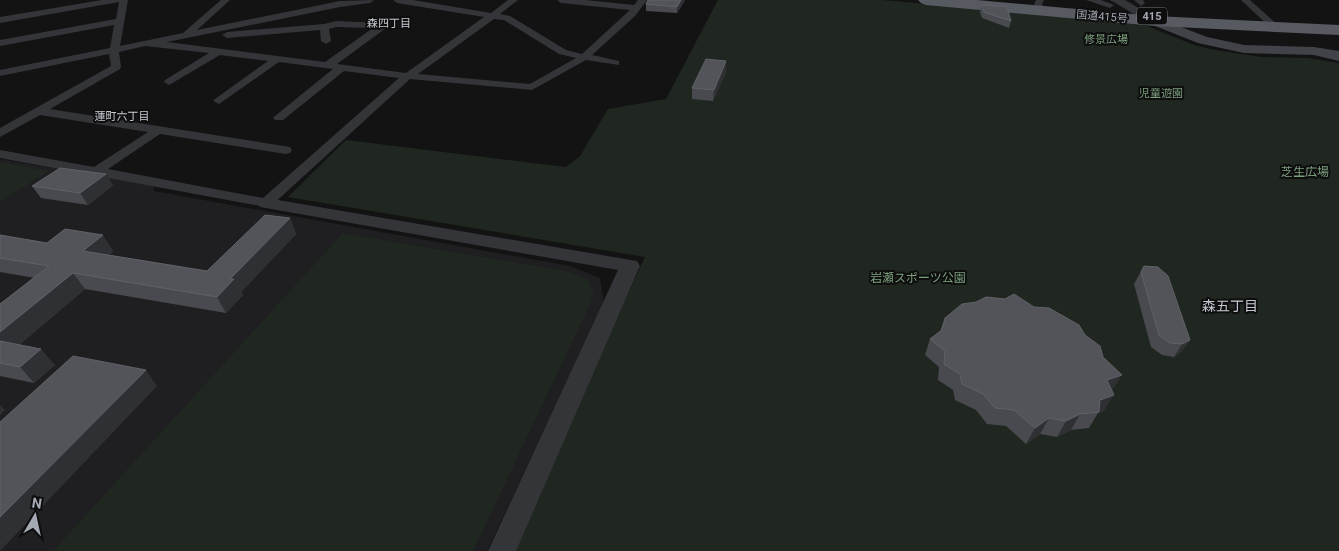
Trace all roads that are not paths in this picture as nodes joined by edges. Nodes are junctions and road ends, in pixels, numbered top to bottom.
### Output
1 (116, 0) edge
2 (124, 0) edge
3 (226, 0) edge
4 (370, 0) edge
5 (397, 0) edge
6 (514, 0) edge
7 (560, 0) edge
8 (926, 0) edge
9 (966, 0) edge
10 (1090, 0) edge
11 (1245, 0) edge
12 (551, 1) edge
13 (1113, 2) edge
14 (640, 4) edge
15 (1040, 6) edge
16 (1145, 10) edge
17 (492, 15) junction
18 (0, 20) edge
19 (120, 22) junction
20 (1339, 24) edge
21 (1273, 25) junction
22 (1245, 26) junction
23 (324, 27) junction
24 (1339, 30) edge
25 (206, 31) junction
26 (186, 35) junction
27 (326, 41) dead end
28 (0, 43) edge
29 (147, 44) junction
30 (114, 50) junction
31 (1285, 50) junction
32 (219, 51) junction
33 (1339, 56) edge
34 (584, 57) junction
35 (277, 59) junction
36 (615, 63) dead end
37 (328, 65) junction
38 (342, 67) junction
39 (0, 73) edge
40 (408, 76) junction
41 (169, 82) dead end
42 (219, 101) dead end
43 (38, 111) junction
44 (279, 118) dead end
45 (158, 130) junction
46 (0, 133) edge
47 (286, 150) dead end
48 (0, 154) edge
49 (98, 170) junction
50 (266, 204) junction
51 (502, 551) edge

1 - 18 street
2 - 19 street
3 - 26 street
4 - 25 street
5 - 17 street
6 - 17 street
7 - 12 street
7 - 14 street
8 - 15 highway, 国道415号 / 415
9 - 15 highway, 国道415号 / 415
10 - 13 street
11 - 21 street
13 - 16 street
14 - 34 street
15 - 16 highway, 国道415号 / 415
16 - 21 highway, 国道415号 / 415
16 - 22 highway, 国道415号 / 415
16 - 31 main road
17 - 34 street
17 - 40 street
19 - 28 street
19 - 30 street
20 - 21 highway, 国道415号 / 415
21 - 22 highway, 国道415号 / 415
21 - 24 highway, 国道415号 / 415
22 - 31 main road
23 - 25 street
23 - 27 street
23 - 37 street
25 - 26 street
26 - 29 street
29 - 30 street
29 - 32 street
30 - 39 street
30 - 43 street
31 - 33 main road
32 - 35 street
32 - 41 street
34 - 36 street
34 - 40 street
35 - 37 street
35 - 42 street
37 - 38 street
38 - 40 street
38 - 44 street
40 - 50 street
43 - 45 street
43 - 46 street
45 - 47 street
45 - 49 street
48 - 49 street
49 - 50 street
50 - 51 street

